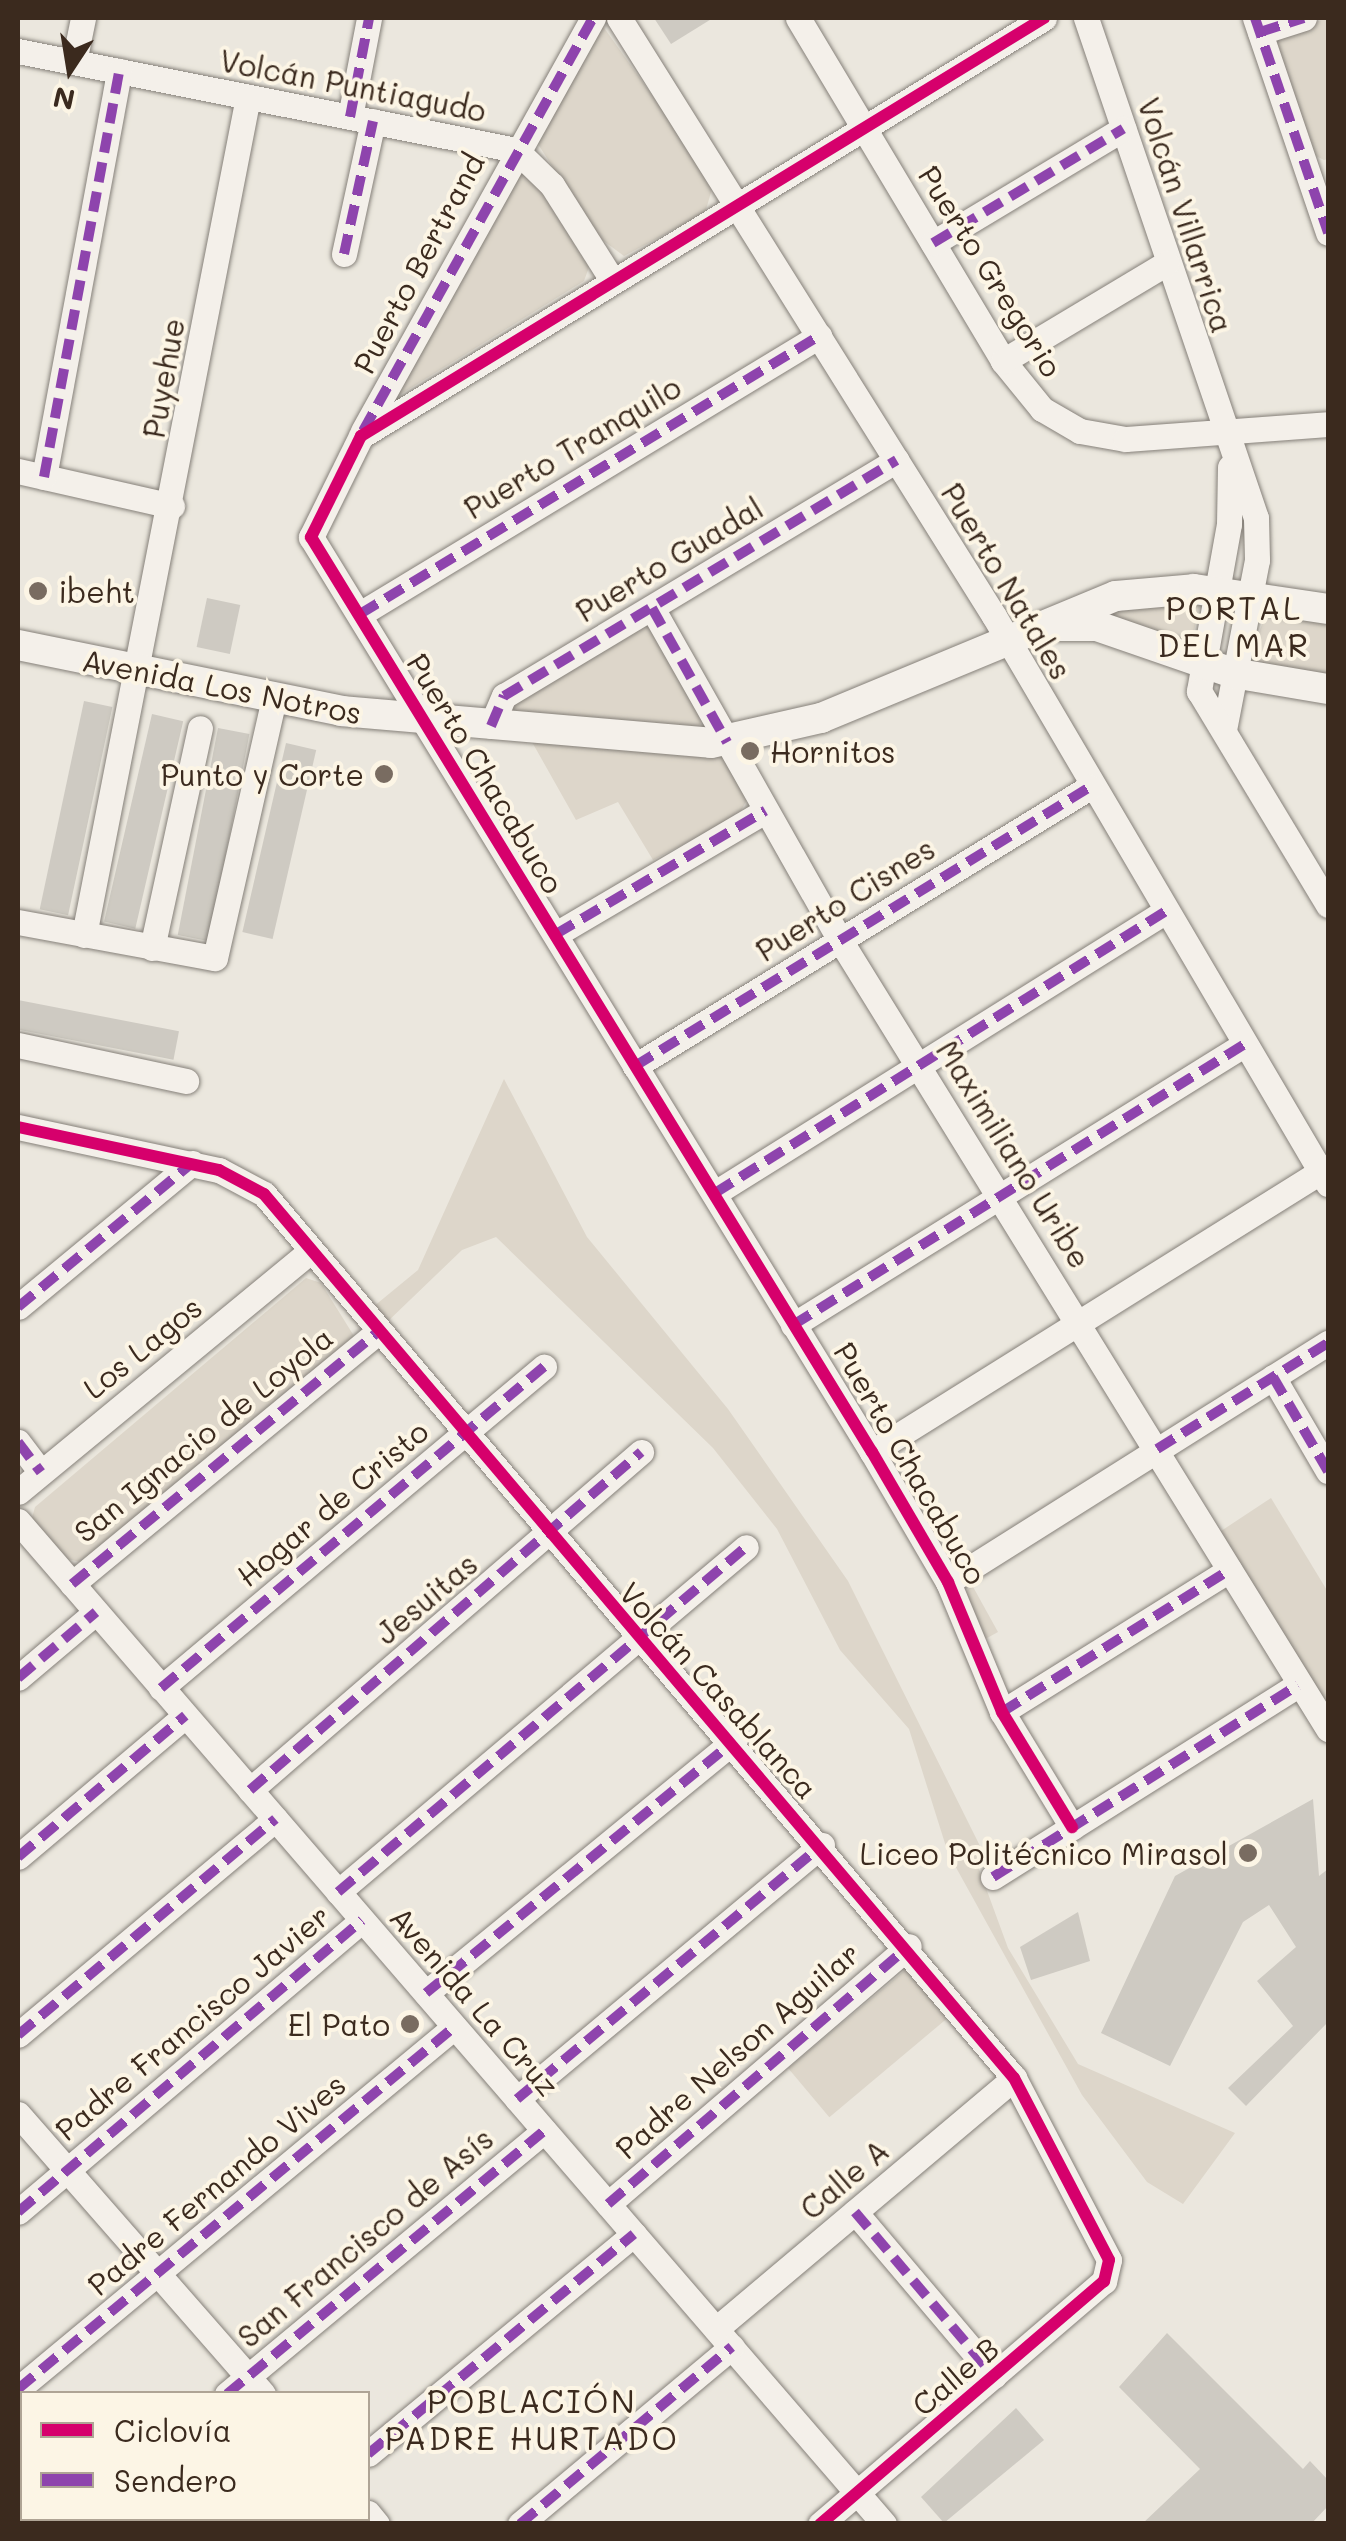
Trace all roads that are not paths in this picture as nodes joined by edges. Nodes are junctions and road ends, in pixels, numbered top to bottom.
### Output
1 (82, 18) edge
2 (369, 18) edge
3 (593, 18) edge
4 (619, 18) edge
5 (798, 18) edge
6 (1044, 18) edge
7 (1086, 18) edge
8 (1304, 18) edge
9 (1258, 25) edge
10 (18, 51) edge
11 (74, 62) junction
12 (119, 71) junction
13 (248, 97) junction
14 (361, 119) junction
15 (864, 128) junction
16 (1123, 129) junction
17 (516, 150) junction
18 (1320, 170) edge
19 (738, 207) junction
20 (1328, 233) edge
21 (932, 243) junction
22 (344, 254) dead end
23 (1168, 263) junction
24 (612, 280) junction
25 (819, 336) junction
26 (1003, 361) junction
27 (1328, 424) edge
28 (1224, 432) junction
29 (361, 436) junction
30 (896, 460) junction
31 (18, 472) edge
32 (44, 477) junction
33 (172, 506) junction
34 (1212, 592) junction
35 (1249, 598) junction
36 (652, 608) junction
37 (1328, 609) edge
38 (360, 614) junction
39 (1006, 639) junction
40 (18, 646) edge
41 (1198, 662) junction
42 (142, 670) junction
43 (1233, 672) junction
44 (1328, 689) edge
45 (274, 698) junction
46 (425, 720) junction
47 (491, 726) junction
48 (200, 728) dead end
49 (1224, 730) junction
50 (727, 742) junction
51 (1090, 787) junction
52 (765, 811) junction
53 (1328, 905) edge
54 (1166, 911) junction
55 (18, 922) edge
56 (556, 934) junction
57 (84, 935) junction
58 (840, 940) junction
59 (152, 948) junction
60 (1244, 1044) junction
61 (18, 1046) edge
62 (920, 1064) junction
63 (634, 1066) junction
64 (186, 1082) dead end
65 (18, 1126) edge
66 (192, 1163) junction
67 (1326, 1174) edge
68 (715, 1193) junction
69 (1002, 1193) junction
70 (308, 1253) junction
71 (18, 1307) edge
72 (1079, 1320) junction
73 (792, 1325) junction
74 (375, 1334) junction
75 (1328, 1343) edge
76 (544, 1367) dead end
77 (1273, 1377) junction
78 (462, 1436) junction
79 (18, 1442) edge
80 (1157, 1450) junction
81 (642, 1452) dead end
82 (872, 1452) junction
83 (1328, 1470) edge
84 (41, 1472) junction
85 (18, 1492) edge
86 (18, 1522) edge
87 (548, 1537) junction
88 (746, 1547) dead end
89 (1229, 1570) junction
90 (948, 1582) junction
91 (72, 1584) junction
92 (96, 1612) junction
93 (643, 1643) junction
94 (18, 1678) edge
95 (1298, 1685) junction
96 (161, 1688) junction
97 (1002, 1712) junction
98 (186, 1716) junction
99 (1328, 1730) edge
100 (734, 1740) junction
101 (250, 1790) junction
102 (275, 1819) junction
103 (1072, 1828) junction
104 (822, 1845) junction
105 (18, 1857) edge
106 (993, 1877) dead end
107 (338, 1892) junction
108 (362, 1920) junction
109 (909, 1946) junction
110 (426, 1994) junction
111 (454, 2027) junction
112 (18, 2035) edge
113 (1014, 2078) junction
114 (517, 2099) junction
115 (18, 2114) edge
116 (544, 2130) junction
117 (67, 2170) junction
118 (608, 2204) junction
119 (18, 2212) edge
120 (855, 2212) junction
121 (634, 2234) junction
122 (1109, 2260) joint
123 (158, 2275) junction
124 (724, 2338) junction
125 (994, 2376) junction
126 (255, 2385) edge
127 (18, 2389) edge
128 (370, 2452) edge
129 (857, 2492) junction
130 (520, 2524) edge
131 (820, 2524) edge
132 (884, 2524) edge

1 - 11 street
2 - 14 street
3 - 17 street, Puerto Bertrand
4 - 19 street, Puerto Natales
5 - 15 street, Puerto Gregorio
6 - 15 street
7 - 16 street, Volcán Villarrica
8 - 9 street
9 - 18 street
10 - 11 street, Volcán Puntiagudo
11 - 12 street, Volcán Puntiagudo
12 - 13 street, Volcán Puntiagudo
12 - 32 street
13 - 14 street, Volcán Puntiagudo
13 - 33 street, Puyehue
14 - 17 street, Volcán Puntiagudo
14 - 22 street
15 - 19 street
15 - 21 street, Puerto Gregorio
16 - 21 street
16 - 23 street, Volcán Villarrica
17 - 24 street, Volcán Puntiagudo
17 - 29 street, Puerto Bertrand
18 - 20 street
19 - 24 street
19 - 25 street, Puerto Natales
21 - 26 street, Puerto Gregorio
23 - 26 street
23 - 28 street, Volcán Villarrica
24 - 29 street
25 - 30 street, Puerto Natales
25 - 38 street, Puerto Tranquilo
26 - 28 street, Puerto Gregorio
27 - 28 street, Puerto Gregorio
28 - 34 street, Volcán Villarrica
28 - 35 street, Volcán Villarrica
29 - 38 street, Puerto Chacabuco
30 - 36 street, Puerto Guadal
30 - 39 street, Puerto Natales
31 - 32 street
32 - 33 street
33 - 42 street, Puyehue
34 - 35 main road, Avenida Los Notros
34 - 39 main road, Avenida Los Notros
34 - 41 street, Volcán Villarrica
35 - 37 main road, Avenida Los Notros
35 - 43 street, Volcán Villarrica
36 - 47 street, Puerto Guadal
36 - 50 street, Maximiliano Uribe
38 - 46 street, Puerto Chacabuco
39 - 41 main road, Avenida Los Notros
39 - 50 main road, Avenida Los Notros
39 - 51 street, Puerto Natales
40 - 42 main road, Avenida Los Notros
41 - 43 main road, Avenida Los Notros
41 - 49 street
42 - 45 main road, Avenida Los Notros
42 - 57 street, Puyehue
43 - 44 main road, Avenida Los Notros
43 - 49 street, Volcán Villarrica
45 - 46 main road, Avenida Los Notros
45 - 59 street
46 - 47 main road, Avenida Los Notros
46 - 56 street, Puerto Chacabuco
47 - 50 main road, Avenida Los Notros
48 - 59 street
49 - 53 street
50 - 52 street, Maximiliano Uribe
51 - 54 street, Puerto Natales
51 - 58 street, Puerto Cisnes
52 - 56 street
52 - 58 street, Maximiliano Uribe
54 - 60 street, Puerto Natales
54 - 62 street
55 - 57 street
56 - 63 street, Puerto Chacabuco
57 - 59 street
58 - 62 street, Maximiliano Uribe
58 - 63 street, Puerto Cisnes
60 - 67 street, Puerto Natales
60 - 69 street
61 - 64 street
62 - 68 street
62 - 69 street, Maximiliano Uribe
63 - 68 street, Puerto Chacabuco
65 - 66 street, Volcán Casablanca
66 - 70 street, Volcán Casablanca
66 - 71 street
67 - 72 street
68 - 73 street, Puerto Chacabuco
69 - 72 street, Maximiliano Uribe
69 - 73 street
70 - 74 street, Volcán Casablanca
70 - 84 street, Los Lagos
72 - 80 street, Maximiliano Uribe
72 - 82 street
73 - 82 street, Puerto Chacabuco
74 - 78 street, Volcán Casablanca
74 - 91 street, San Ignacio de Loyola
75 - 77 street
76 - 78 street, Hogar de Cristo
77 - 80 street
77 - 83 street
78 - 87 street, Volcán Casablanca
78 - 96 street, Hogar de Cristo
79 - 84 street
80 - 89 street, Maximiliano Uribe
80 - 90 street
81 - 87 street, Jesuitas
82 - 90 street, Puerto Chacabuco
84 - 85 street, Los Lagos
86 - 91 street, Avenida La Cruz
87 - 93 street, Volcán Casablanca
87 - 101 street, Jesuitas
88 - 93 street, Padre Francisco Javier
89 - 95 street, Maximiliano Uribe
89 - 97 street
90 - 97 street, Puerto Chacabuco
91 - 92 street, Avenida La Cruz
92 - 94 street
92 - 96 street, Avenida La Cruz
93 - 100 street, Volcán Casablanca
93 - 107 street, Padre Francisco Javier
95 - 99 street, Maximiliano Uribe
95 - 103 street
96 - 98 street, Avenida La Cruz
97 - 103 street, Puerto Chacabuco
98 - 101 street, Avenida La Cruz
98 - 105 street
100 - 104 street, Volcán Casablanca
100 - 110 street
101 - 102 street, Avenida La Cruz
102 - 107 street, Avenida La Cruz
102 - 112 street
103 - 106 street
104 - 109 street, Volcán Casablanca
104 - 114 street, San Francisco de Asís
107 - 108 street, Avenida La Cruz
108 - 110 street, Avenida La Cruz
108 - 117 street, Padre Francisco Javier
109 - 113 street, Volcán Casablanca
109 - 118 street, Padre Nelson Aguilar
110 - 111 street, Avenida La Cruz
111 - 114 street, Avenida La Cruz
111 - 123 street, Padre Fernando Vives
113 - 120 street, Calle A
113 - 122 street, Volcán Casablanca
114 - 116 street, Avenida La Cruz
115 - 117 street
116 - 118 street, Avenida La Cruz
116 - 126 street, San Francisco de Asís
117 - 119 street, Padre Francisco Javier
117 - 123 street
118 - 121 street, Avenida La Cruz
120 - 124 street, Calle A
120 - 125 street
121 - 124 street, Avenida La Cruz
121 - 128 street
122 - 125 street, Calle B
123 - 126 street
123 - 127 street, Padre Fernando Vives
124 - 129 street, Avenida La Cruz
124 - 130 street, Calle A
125 - 129 street, Calle B
129 - 131 street, Calle B
129 - 132 street, Avenida La Cruz

